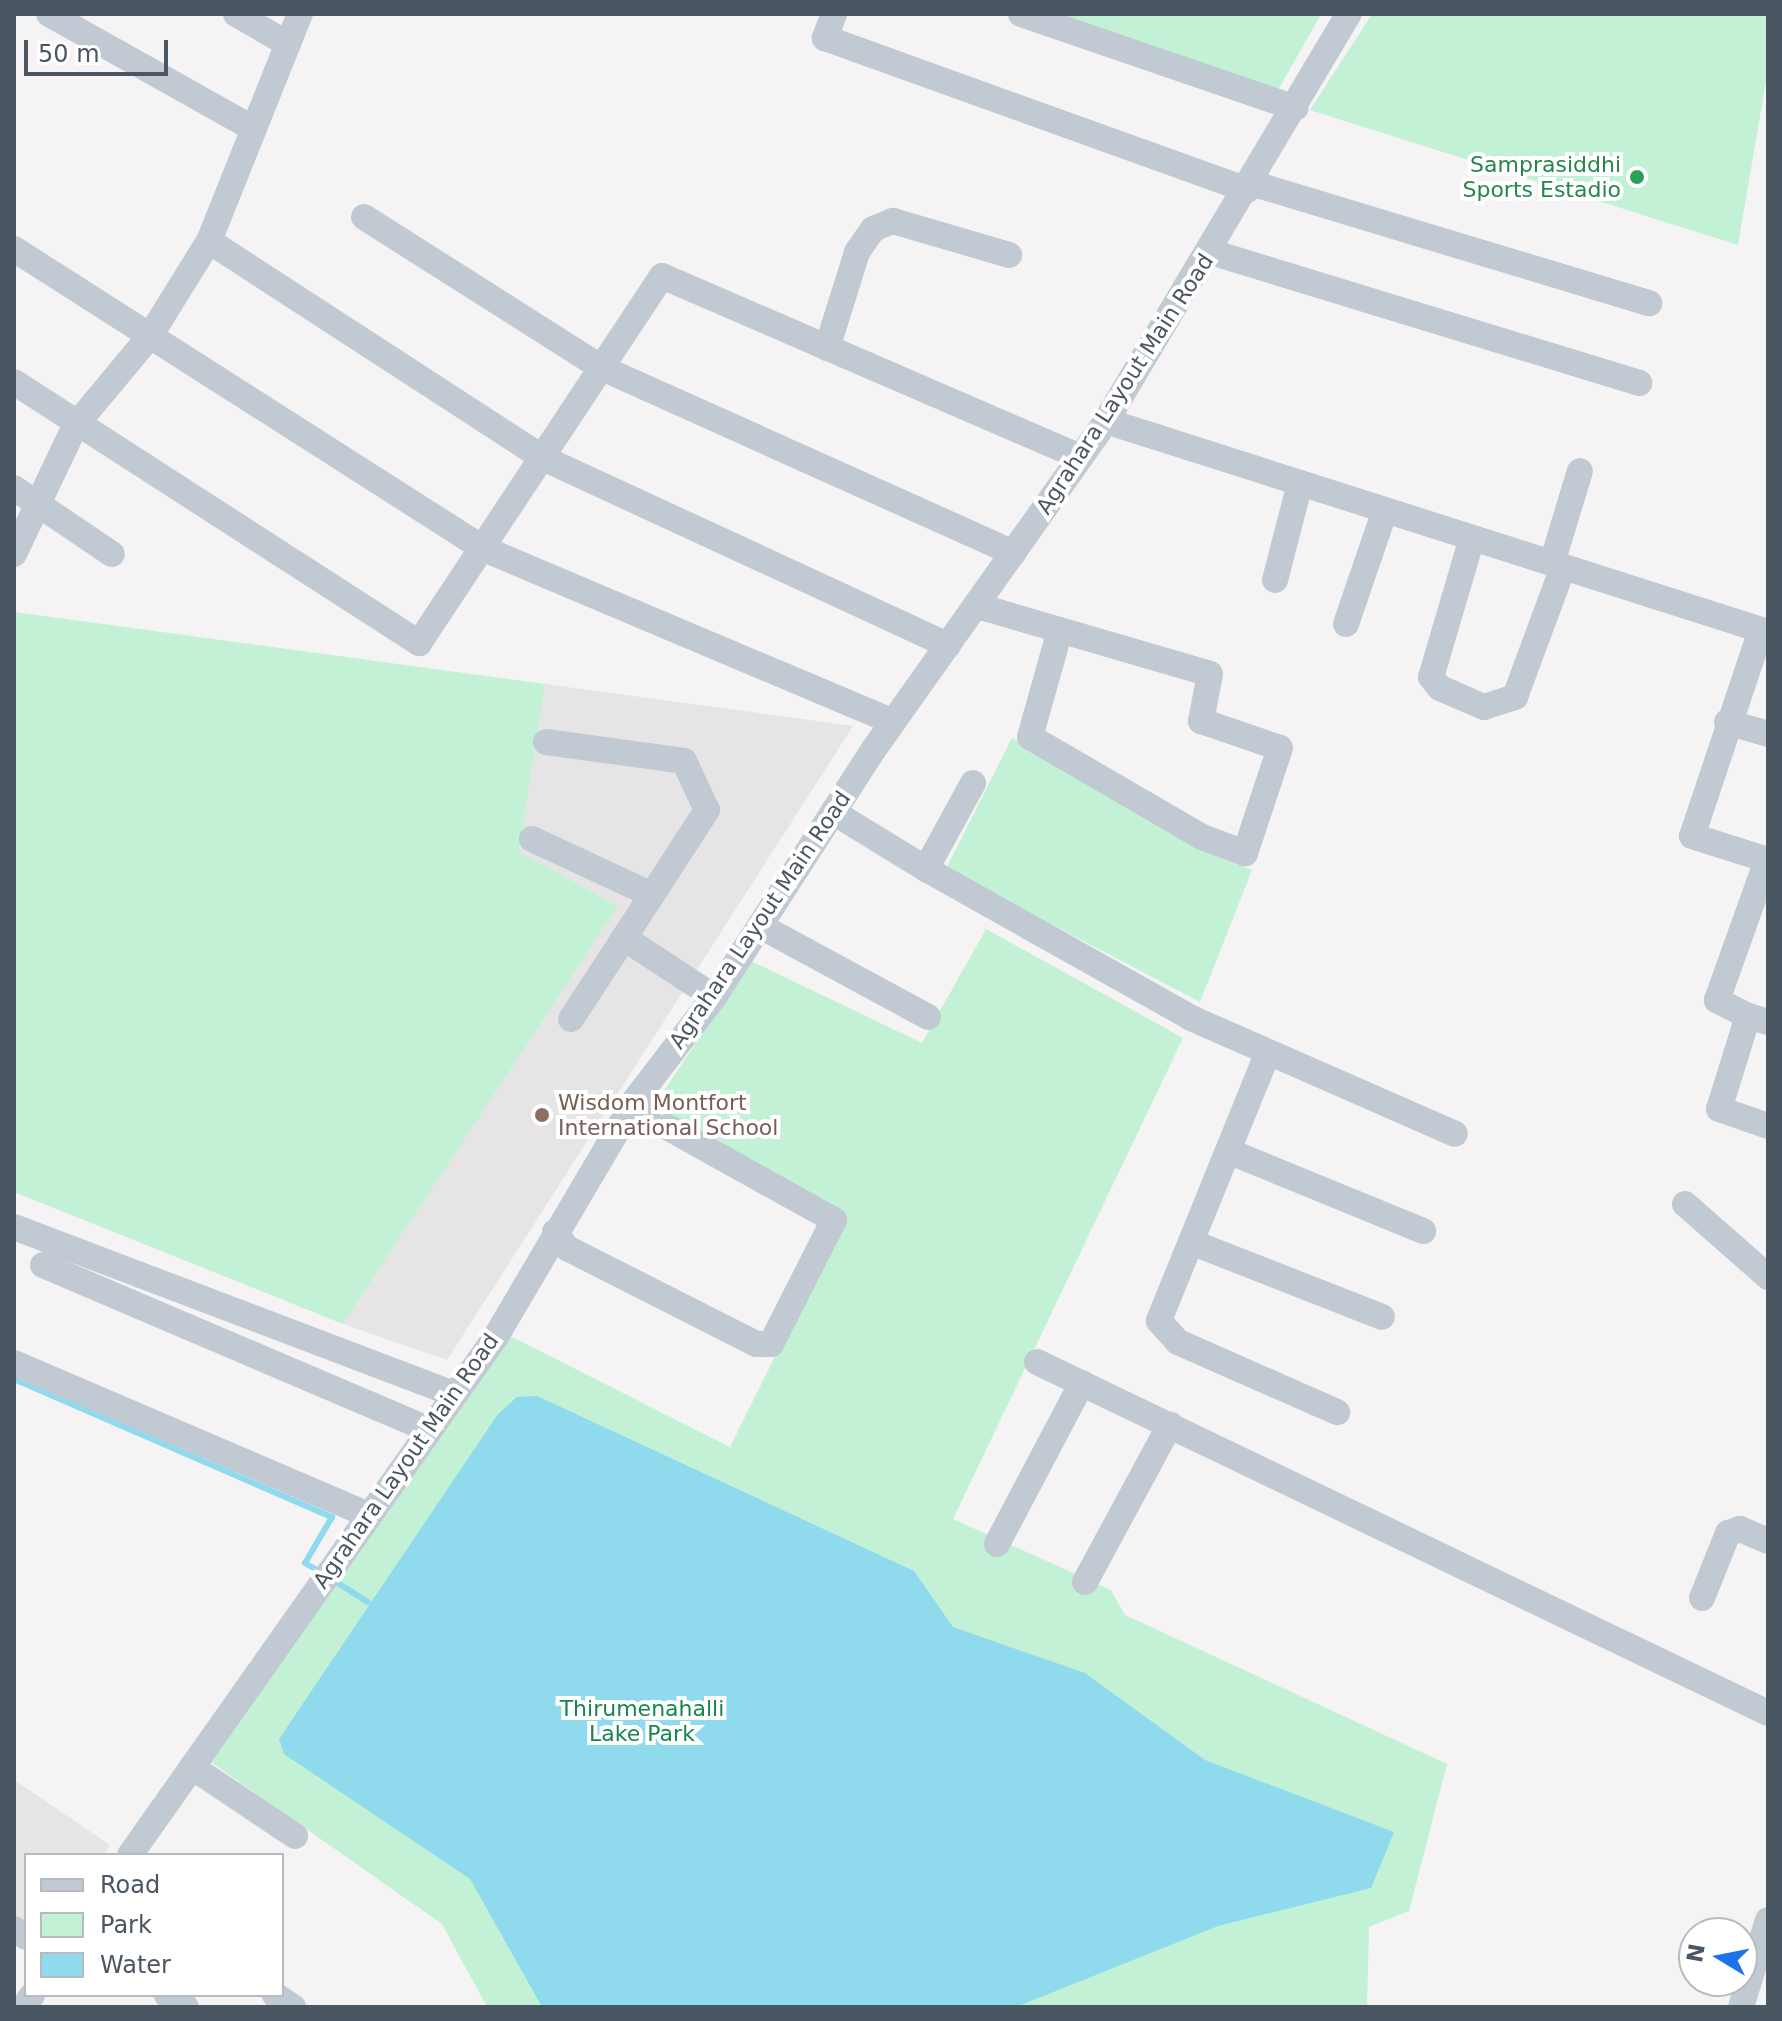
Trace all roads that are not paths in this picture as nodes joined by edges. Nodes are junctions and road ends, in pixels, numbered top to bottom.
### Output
1 (49, 14) edge
2 (236, 14) edge
3 (300, 14) edge
4 (834, 14) edge
5 (1021, 14) edge
6 (1349, 14) edge
7 (288, 44) junction
8 (1295, 108) junction
9 (254, 129) junction
10 (1249, 187) junction
11 (364, 217) dead end
12 (209, 241) junction
13 (14, 249) edge
14 (1211, 252) junction
15 (1009, 255) dead end
16 (1649, 303) dead end
17 (150, 336) junction
18 (827, 348) junction
19 (602, 368) junction
20 (14, 382) edge
21 (1639, 383) dead end
22 (1106, 421) junction
23 (75, 426) junction
24 (1080, 457) junction
25 (545, 459) junction
26 (1580, 471) dead end
27 (1300, 483) junction
28 (25, 495) edge
29 (1385, 510) junction
30 (1472, 538) junction
31 (484, 549) junction
32 (1013, 553) junction
33 (14, 554) edge
34 (112, 554) dead end
35 (1557, 565) junction
36 (1275, 580) dead end
37 (975, 606) junction
38 (1346, 624) dead end
39 (1060, 630) junction
40 (1764, 631) edge
41 (948, 645) junction
42 (893, 722) junction
43 (1727, 722) junction
44 (1768, 734) edge
45 (546, 742) dead end
46 (973, 783) dead end
47 (833, 812) junction
48 (532, 839) dead end
49 (1768, 860) edge
50 (926, 869) junction
51 (652, 895) junction
52 (760, 926) junction
53 (624, 938) junction
54 (714, 997) junction
55 (928, 1017) dead end
56 (571, 1019) dead end
57 (1758, 1019) edge
58 (1268, 1052) junction
59 (635, 1100) junction
60 (1768, 1126) edge
61 (1455, 1134) dead end
62 (1228, 1151) junction
63 (1685, 1204) dead end
64 (14, 1227) edge
65 (1423, 1231) dead end
66 (555, 1232) junction
67 (1191, 1242) junction
68 (43, 1265) dead end
69 (1768, 1277) edge
70 (1382, 1317) dead end
71 (1037, 1362) dead end
72 (14, 1363) edge
73 (1082, 1383) junction
74 (453, 1394) junction
75 (1337, 1412) dead end
76 (1170, 1425) junction
77 (427, 1429) junction
78 (368, 1515) junction
79 (1768, 1541) edge
80 (997, 1544) dead end
81 (1085, 1582) dead end
82 (1702, 1598) dead end
83 (1768, 1713) edge
84 (192, 1767) junction
85 (295, 1836) dead end
86 (131, 1853) edge
87 (1768, 1920) edge
88 (1741, 2007) edge

1 - 9 street
2 - 7 street
3 - 7 street
4 - 10 street
5 - 8 street
6 - 8 street, Agrahara Layout Main Road
7 - 9 street
8 - 10 street, Agrahara Layout Main Road
9 - 12 street
10 - 14 street, Agrahara Layout Main Road
10 - 16 street
11 - 19 street
12 - 17 street
12 - 25 street
13 - 17 street
14 - 21 street
14 - 22 street, Agrahara Layout Main Road
15 - 18 street
17 - 23 street
17 - 31 street
18 - 19 street
18 - 24 street
19 - 25 street
19 - 32 street
20 - 23 street
22 - 24 street, Agrahara Layout Main Road
22 - 27 street
23 - 28 street
23 - 31 street
24 - 32 street, Agrahara Layout Main Road
25 - 31 street
25 - 41 street
26 - 35 street
27 - 29 street
27 - 36 street
28 - 33 street
28 - 34 street
29 - 30 street
29 - 38 street
30 - 35 street
30 - 35 street
31 - 42 street
32 - 37 street, Agrahara Layout Main Road
35 - 40 street
37 - 39 street
37 - 41 street, Agrahara Layout Main Road
39 - 39 street
40 - 43 street
41 - 42 street, Agrahara Layout Main Road
42 - 47 street, Agrahara Layout Main Road
43 - 44 street
43 - 49 street
45 - 51 street
46 - 50 street
47 - 50 street
47 - 52 street, Agrahara Layout Main Road
48 - 51 street
49 - 57 street
50 - 58 street
51 - 53 street
52 - 54 street, Agrahara Layout Main Road
52 - 55 street
53 - 54 street
53 - 56 street
54 - 59 street, Agrahara Layout Main Road
57 - 60 street
58 - 61 street
58 - 62 street
59 - 66 street, Agrahara Layout Main Road
59 - 66 street
62 - 65 street
62 - 67 street
63 - 69 street
64 - 74 street
66 - 74 street, Agrahara Layout Main Road
67 - 70 street
67 - 75 street
68 - 77 street
71 - 73 street
72 - 78 street
73 - 76 street
73 - 80 street
74 - 77 street, Agrahara Layout Main Road
76 - 81 street
76 - 83 street
77 - 78 street, Agrahara Layout Main Road
78 - 84 street, Agrahara Layout Main Road
79 - 82 street
84 - 85 street
84 - 86 street, Agrahara Layout Main Road
87 - 88 street

